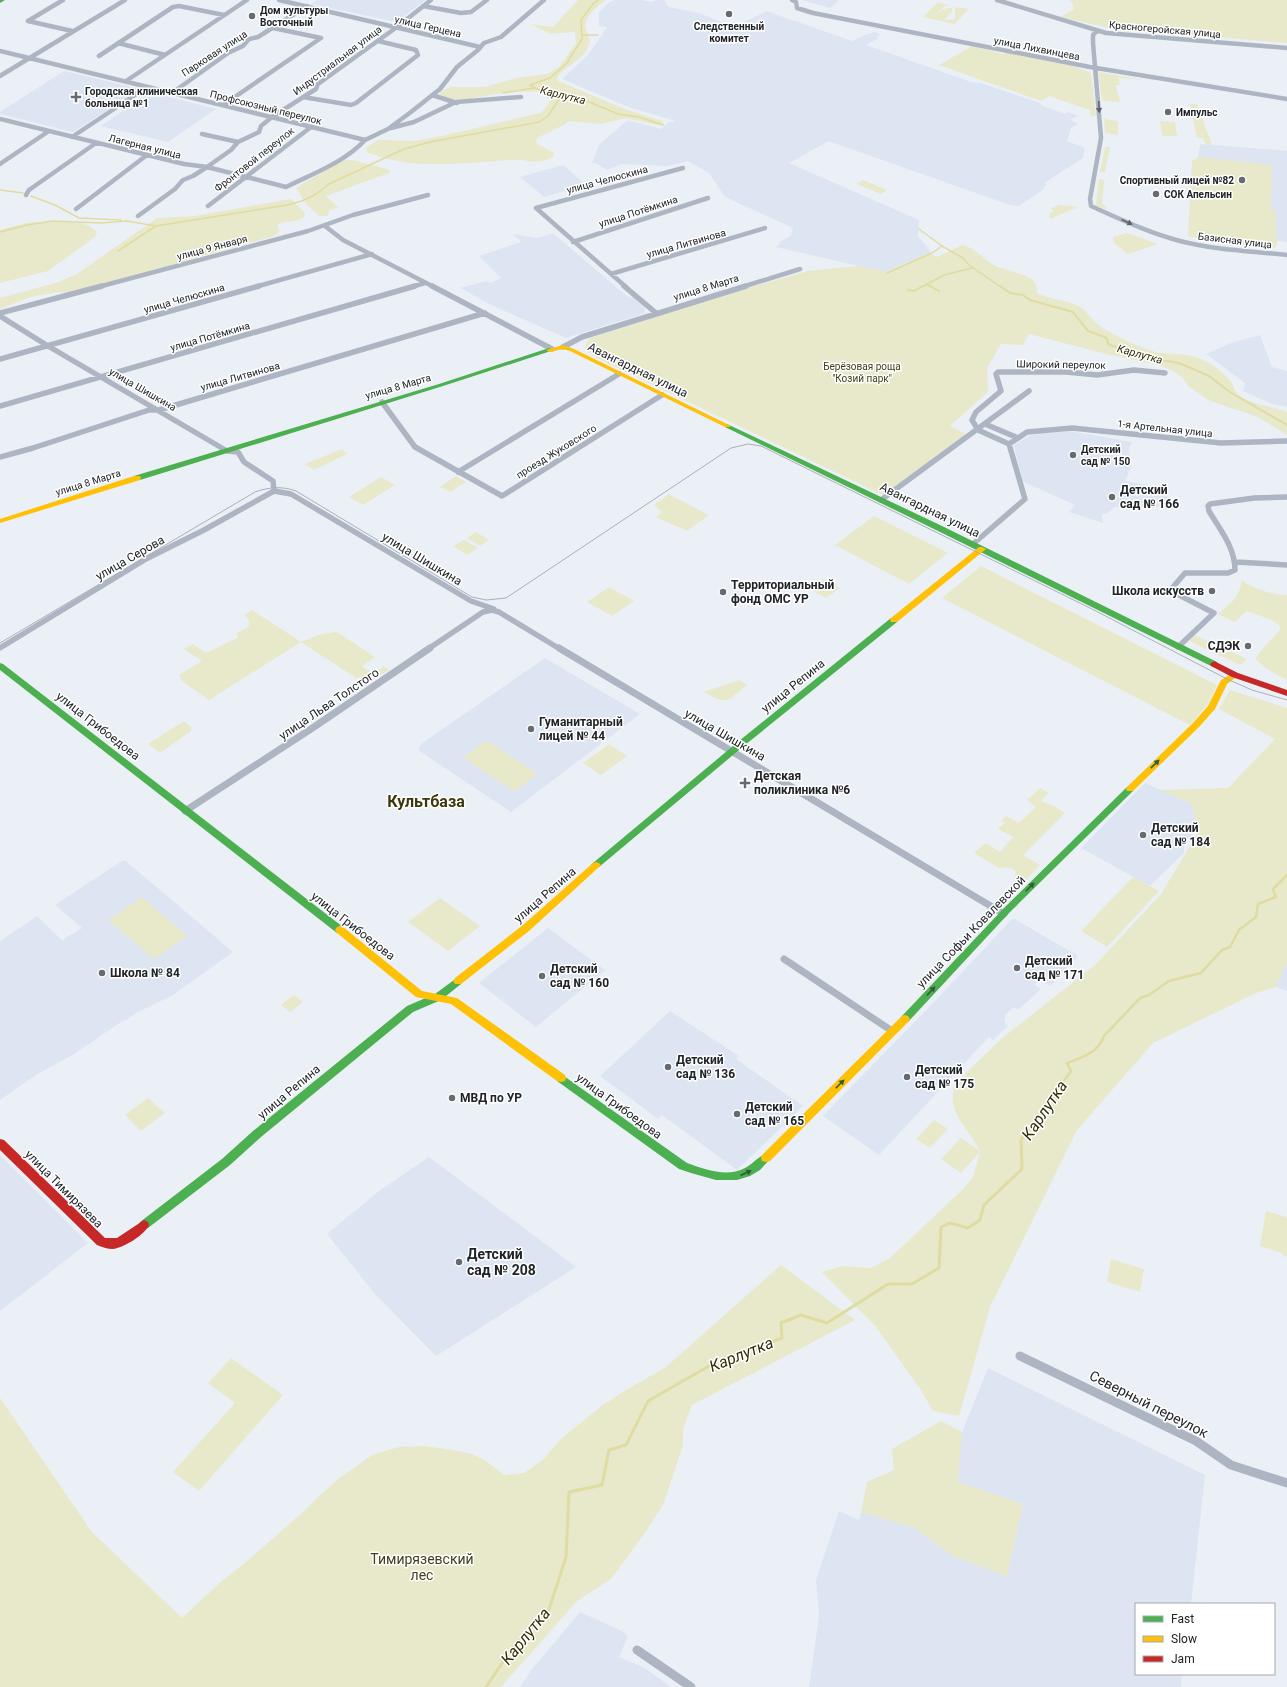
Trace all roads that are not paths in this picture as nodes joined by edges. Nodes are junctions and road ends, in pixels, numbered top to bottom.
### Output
1 (63, 0) edge
2 (124, 0) edge
3 (247, 0) edge
4 (280, 0) edge
5 (431, 0) edge
6 (487, 0) edge
7 (544, 0) edge
8 (792, 0) edge
9 (997, 0) edge
10 (306, 4) junction
11 (423, 6) junction
12 (224, 15) junction
13 (397, 27) junction
14 (273, 28) junction
15 (72, 31) junction
16 (1096, 32) junction
17 (378, 41) junction
18 (456, 42) junction
19 (118, 43) junction
20 (484, 43) junction
21 (480, 48) junction
22 (1287, 48) edge
23 (0, 51) edge
24 (165, 55) junction
25 (99, 56) dead end
26 (28, 58) junction
27 (1096, 68) junction
28 (0, 76) edge
29 (126, 81) junction
30 (148, 87) junction
31 (172, 93) junction
32 (432, 95) junction
33 (303, 96) junction
34 (521, 97) dead end
35 (1287, 99) edge
36 (456, 102) junction
37 (224, 105) junction
38 (272, 117) junction
39 (0, 119) edge
40 (311, 127) junction
41 (388, 129) junction
42 (49, 131) junction
43 (202, 134) dead end
44 (72, 137) junction
45 (365, 140) junction
46 (238, 142) junction
47 (96, 143) junction
48 (147, 155) junction
49 (0, 164) edge
50 (207, 167) junction
51 (683, 168) dead end
52 (247, 177) junction
53 (26, 195) dead end
54 (428, 195) dead end
55 (708, 198) dead end
56 (208, 206) dead end
57 (76, 208) dead end
58 (138, 216) dead end
59 (325, 226) junction
60 (765, 228) dead end
61 (573, 242) junction
62 (372, 254) junction
63 (1287, 255) edge
64 (800, 270) dead end
65 (611, 274) junction
66 (425, 282) junction
67 (23, 307) junction
68 (0, 313) edge
69 (485, 313) junction
70 (656, 313) junction
71 (0, 316) edge
72 (10, 322) junction
73 (48, 346) junction
74 (563, 347) junction
75 (552, 349) junction
76 (0, 359) edge
77 (1165, 373) dead end
78 (619, 374) junction
79 (101, 377) junction
80 (1029, 391) dead end
81 (662, 395) junction
82 (382, 402) junction
83 (0, 406) edge
84 (159, 410) junction
85 (985, 424) junction
86 (978, 430) junction
87 (1018, 438) junction
88 (1286, 441) edge
89 (1009, 444) junction
90 (227, 451) junction
91 (0, 457) edge
92 (458, 472) junction
93 (274, 491) junction
94 (1287, 497) edge
95 (881, 500) junction
96 (0, 521) edge
97 (973, 544) junction
98 (982, 549) junction
99 (1236, 562) junction
100 (1287, 565) edge
101 (497, 611) junction
102 (1178, 647) junction
103 (0, 648) edge
104 (0, 666) edge
105 (1235, 676) junction
106 (1287, 693) edge
107 (733, 752) junction
108 (185, 811) junction
109 (1004, 914) junction
110 (784, 960) dead end
111 (438, 996) junction
112 (892, 1031) junction
113 (0, 1143) edge
114 (708, 1176) joint
115 (114, 1245) joint
116 (1020, 1356) dead end
117 (1287, 1483) edge
118 (637, 1650) dead end
119 (691, 1687) edge

1 - 15 street
2 - 15 street
3 - 12 street
4 - 10 street, улица Герцена
5 - 11 street, Индустриальная улица
6 - 11 street
7 - 20 street
8 - 27 street, улица Лихвинцева
9 - 16 street, Красногеройская улица
10 - 13 street, улица Герцена
10 - 14 street, Парковая улица
11 - 13 street, Индустриальная улица
12 - 19 street
12 - 24 street
13 - 17 street, Индустриальная улица
13 - 18 street, улица Герцена
14 - 31 street, Парковая улица
14 - 37 street
15 - 26 street
16 - 22 street, Красногеройская улица
16 - 27 street
17 - 33 street, Индустриальная улица
17 - 33 street
18 - 20 street
18 - 21 street, улица Герцена
19 - 24 street
19 - 25 street
20 - 21 street
21 - 32 street
23 - 26 street, Профсоюзный переулок
24 - 29 street
26 - 28 street
26 - 29 street, Профсоюзный переулок
27 - 35 street, улица Лихвинцева
27 -> 63 street, Базисная улица
29 - 30 street, Профсоюзный переулок
30 - 31 street, Профсоюзный переулок
30 - 44 street
31 - 37 street, Профсоюзный переулок
32 - 36 street
32 - 41 street
33 - 38 street, Индустриальная улица
34 - 36 street
36 - 41 street
37 - 38 street, Профсоюзный переулок
38 - 40 street, Профсоюзный переулок
38 - 46 street, Индустриальная улица
39 - 42 street, Лагерная улица
40 - 45 street, Профсоюзный переулок
40 - 52 street, Фронтовой переулок
41 - 45 street
42 - 44 street, Лагерная улица
42 - 49 street
43 - 46 street
44 - 47 street, Лагерная улица
45 - 52 street, Лагерная улица
46 - 50 street, Индустриальная улица
47 - 48 street, Лагерная улица
47 - 53 street
48 - 50 street, Лагерная улица
48 - 57 street
50 - 52 street, Лагерная улица
50 - 58 street, Индустриальная улица
51 - 61 street, улица Челюскина
52 - 56 street, Фронтовой переулок
54 - 59 street, улица 9 Января
55 - 61 street, улица Потёмкина
59 - 62 street
59 - 67 street, улица 9 Января
60 - 65 street, улица Литвинова
61 - 65 street
62 - 66 street
62 - 73 street, улица Челюскина
64 - 70 street, улица 8 Марта
65 - 70 street
66 - 69 street
66 - 79 street, улица Потёмкина
67 - 68 street, улица 9 Января
67 - 72 street
69 - 75 street
69 - 84 street, улица Литвинова
70 - 74 street, улица 8 Марта
71 - 72 street, улица Шишкина
72 - 73 street, улица Шишкина
73 - 76 street, улица Челюскина
73 - 79 street, улица Шишкина
74 - 75 street, улица 8 Марта
74 - 78 street, Авангардная улица
75 - 82 street, улица 8 Марта
77 - 86 street, Широкий переулок
78 - 81 street, Авангардная улица
78 - 92 street
79 - 83 street, улица Потёмкина
79 - 84 street, улица Шишкина
80 - 85 street
81 - 92 street, проезд Жуковского
81 - 95 street, Авангардная улица
82 - 90 street, улица 8 Марта
82 - 92 street, проезд Жуковского
84 - 90 street, улица Шишкина
84 - 91 street, улица Литвинова
85 - 86 street
85 - 87 street
86 - 89 street
86 - 95 street
87 - 88 street, 1-я Артельная улица
87 - 89 street, 1-я Артельная улица
89 - 97 street
90 - 93 street, улица Шишкина
90 - 96 street, улица 8 Марта
93 - 101 street, улица Шишкина
93 - 103 street, улица Серова
94 - 99 street
95 - 97 street, Авангардная улица
97 - 98 street, Авангардная улица
98 - 102 street, Авангардная улица
98 - 107 street, улица Репина
99 - 100 street
99 - 102 street
101 - 107 street, улица Шишкина
101 - 108 street, улица Льва Толстого
102 - 105 street, Авангардная улица
104 - 108 street, улица Грибоедова
105 - 106 street, Авангардная улица
109 -> 105 street, улица Софьи Ковалевской
107 - 109 street, улица Шишкина
107 - 111 street, улица Репина
108 - 111 street, улица Грибоедова
112 -> 109 street, улица Софьи Ковалевской
110 - 112 street
111 - 114 street, улица Грибоедова
111 - 115 street, улица Репина
114 -> 112 street, улица Софьи Ковалевской
113 - 115 street, улица Тимирязева
116 - 117 street, Северный переулок
118 - 119 street

